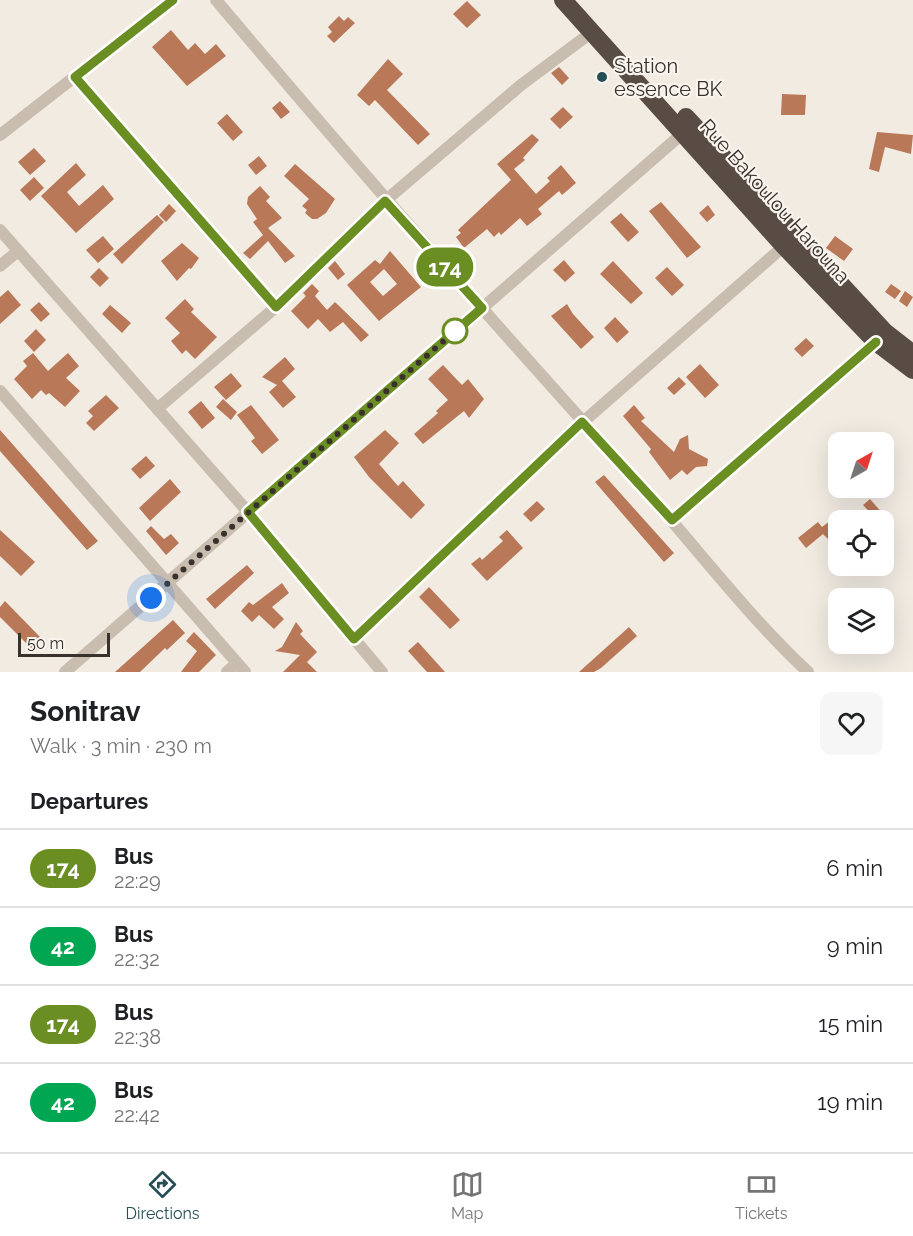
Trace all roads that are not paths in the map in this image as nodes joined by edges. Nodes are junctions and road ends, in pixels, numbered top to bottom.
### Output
1 (173, 0) edge
2 (216, 0) edge
3 (563, 0) edge
4 (578, 0) edge
5 (591, 32) junction
6 (75, 77) junction
7 (683, 133) junction
8 (0, 135) edge
9 (385, 201) junction
10 (0, 230) edge
11 (784, 246) junction
12 (18, 250) junction
13 (0, 266) edge
14 (276, 307) junction
15 (482, 308) junction
16 (876, 342) junction
17 (913, 354) edge
18 (913, 370) edge
19 (0, 391) edge
20 (157, 409) junction
21 (582, 422) junction
22 (248, 512) junction
23 (672, 520) junction
24 (168, 583) junction
25 (354, 639) junction
26 (241, 668) edge
27 (65, 672) edge
28 (227, 672) edge
29 (382, 672) edge
30 (808, 672) edge

1 - 6 street
2 - 9 street
3 - 5 highway, Rue Bakoulou Harouna
4 - 17 highway, Rue Bakoulou Harouna
5 - 7 highway, Rue Bakoulou Harouna
5 - 9 street
6 - 8 street
6 - 14 street
7 - 11 highway, Rue Bakoulou Harouna
7 - 15 street
9 - 14 street
9 - 15 street
10 - 12 street
11 - 16 highway, Rue Bakoulou Harouna
11 - 21 street
12 - 13 street
12 - 20 street
14 - 20 street
15 - 21 street
15 - 22 street
16 - 18 highway, Rue Bakoulou Harouna
16 - 23 street
19 - 24 street
20 - 22 street
21 - 23 street
21 - 25 street
22 - 24 street
22 - 25 street
23 - 30 street
24 - 26 street
24 - 27 street
25 - 29 street
26 - 28 street

